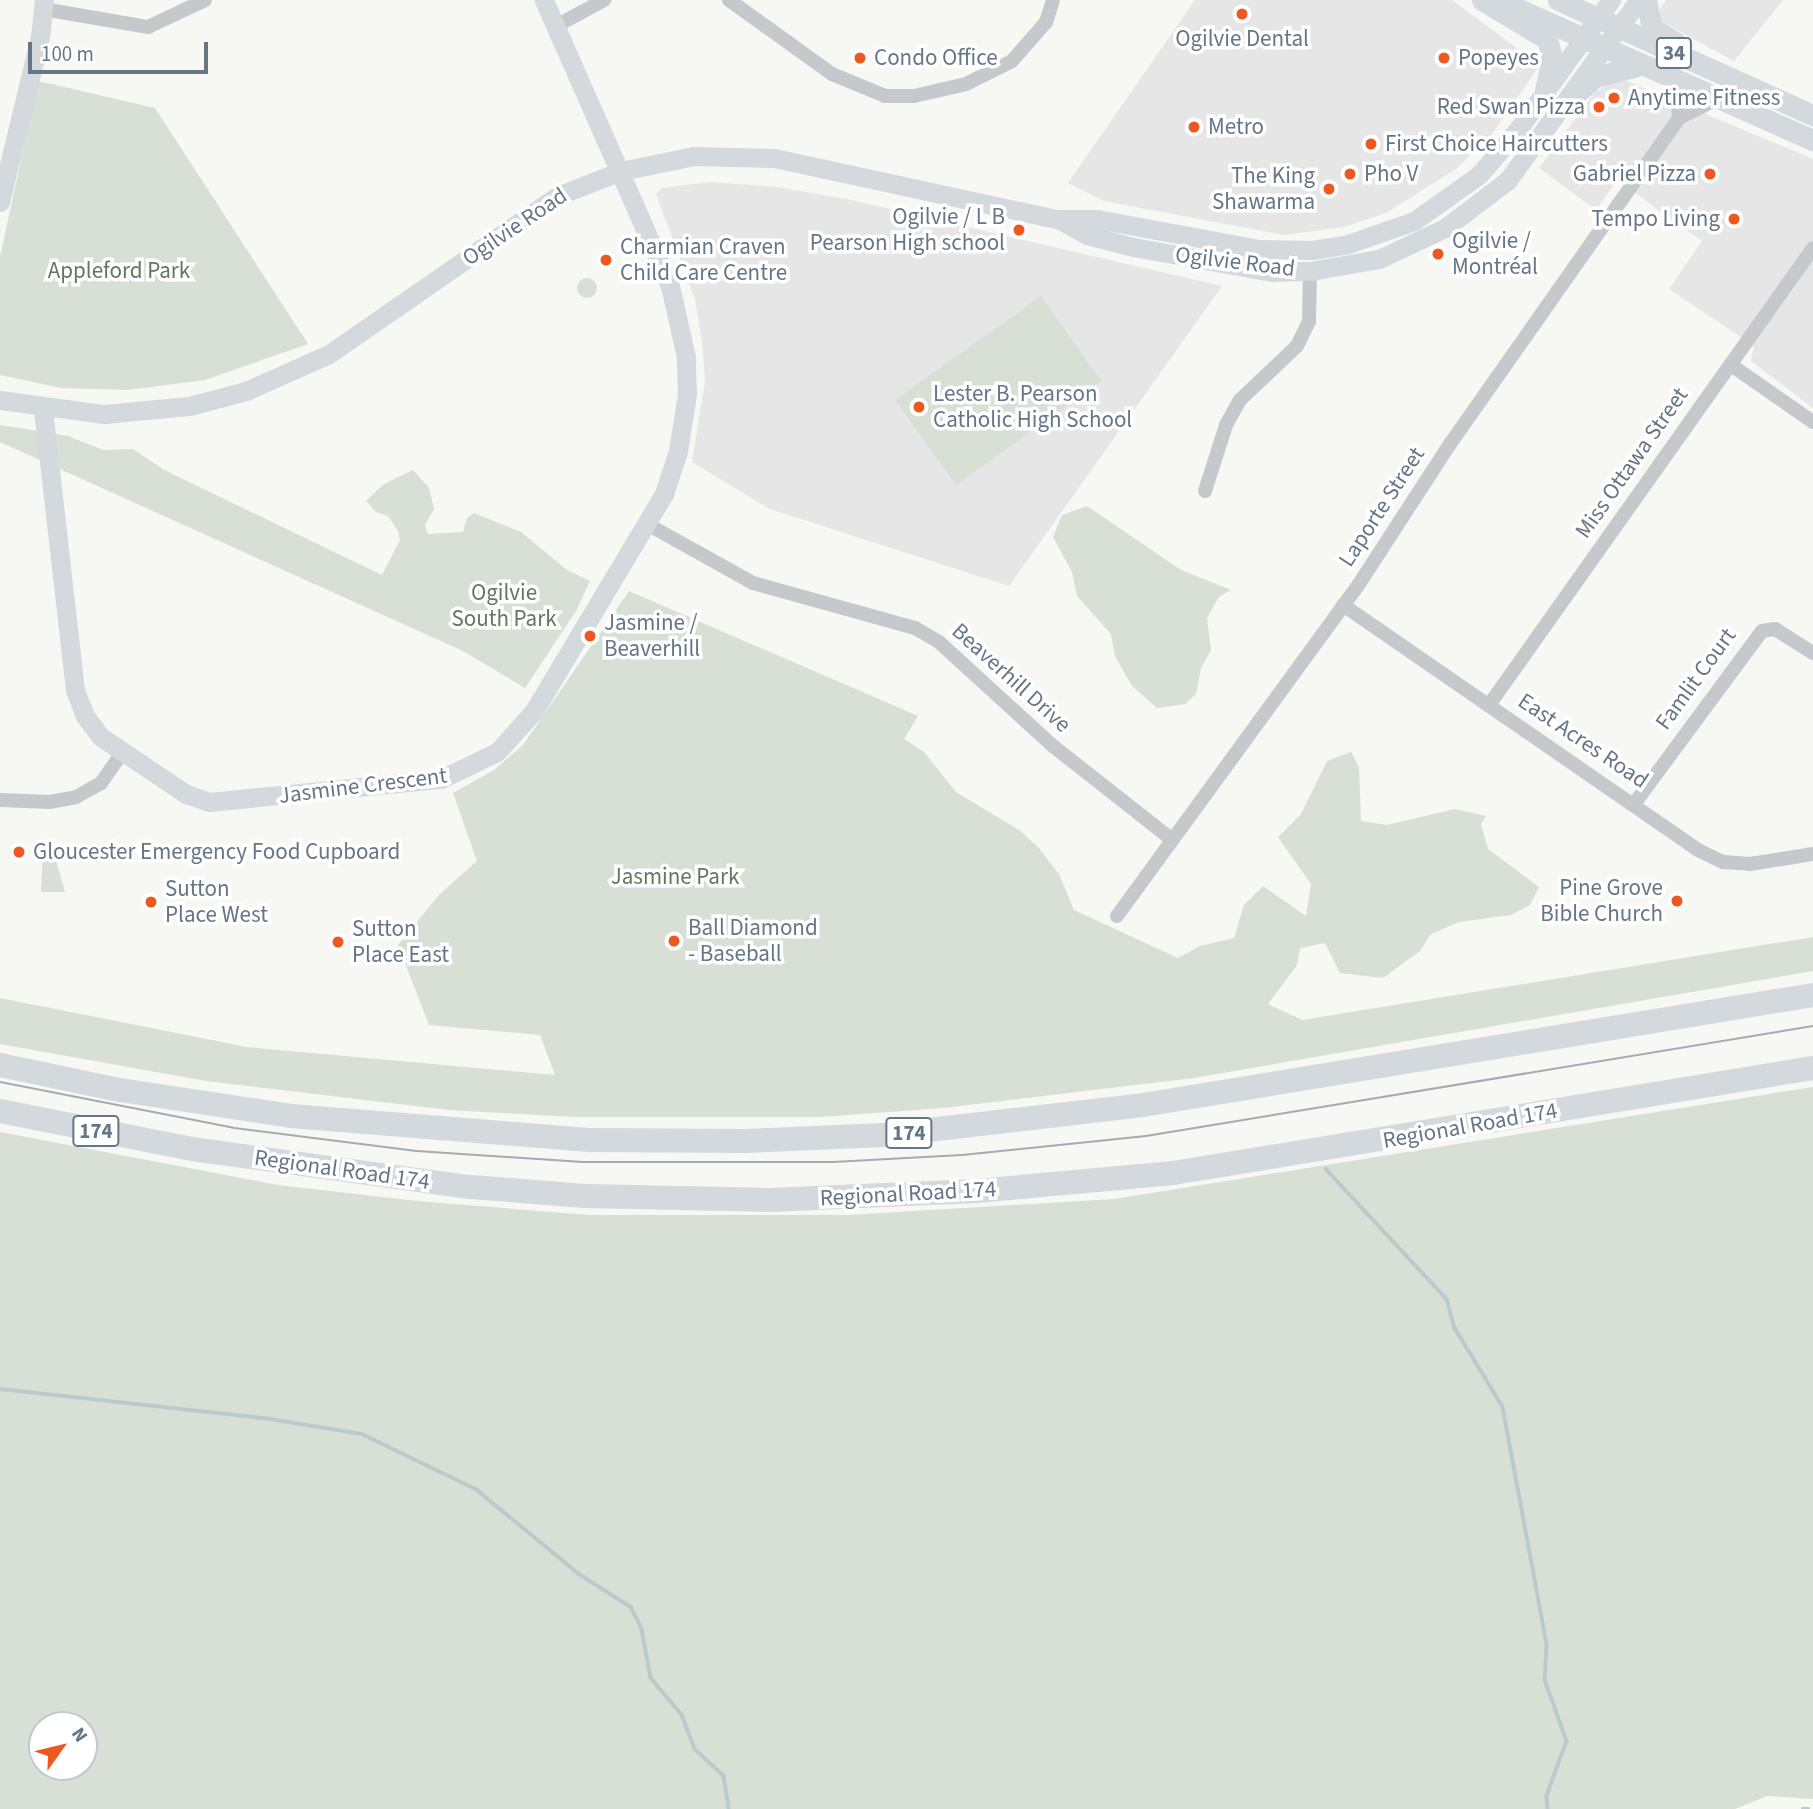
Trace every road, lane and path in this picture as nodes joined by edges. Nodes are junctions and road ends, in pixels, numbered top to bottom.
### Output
1 (205, 0) edge
2 (544, 0) edge
3 (604, 0) edge
4 (729, 0) edge
5 (1053, 0) edge
6 (1482, 0) edge
7 (1497, 0) edge
8 (1558, 0) edge
9 (1611, 0) edge
10 (1639, 0) edge
11 (1646, 0) edge
12 (43, 5) edge
13 (1598, 18) junction
14 (556, 26) junction
15 (1619, 29) junction
16 (1583, 39) junction
17 (1605, 49) junction
18 (1641, 65) junction
19 (1728, 78) junction
20 (1677, 80) junction
21 (1545, 92) junction
22 (1717, 99) junction
23 (1567, 102) junction
24 (1813, 115) edge
25 (1679, 118) junction
26 (1813, 141) edge
27 (6, 150) edge
28 (621, 171) junction
29 (0, 202) edge
30 (1057, 219) junction
31 (1813, 248) edge
32 (1310, 271) junction
33 (1731, 365) junction
34 (0, 400) edge
35 (43, 409) junction
36 (1813, 422) edge
37 (1205, 491) dead end
38 (647, 524) junction
39 (1343, 605) junction
40 (1813, 653) edge
41 (1489, 705) junction
42 (123, 752) junction
43 (0, 800) edge
44 (1634, 804) junction
45 (1171, 839) junction
46 (1813, 854) edge
47 (1117, 916) dead end
48 (1813, 995) edge
49 (0, 1065) edge
50 (1813, 1068) edge
51 (0, 1111) edge

1 - 12 street
2 - 14 main road, Jasmine Crescent
3 - 14 street
4 - 5 street
6 - 21 main road
7 - 16 main road, 34
8 - 13 main road, 34
9 - 13 main road, Ogilvie Road
10 - 15 main road, Ogilvie Road
11 - 19 main road
12 - 27 main road
13 - 15 main road, 34
13 - 16 main road, Ogilvie Road
14 - 28 main road, Jasmine Crescent
15 - 17 main road, Ogilvie Road
15 - 19 main road, 34
16 - 17 main road, 34
16 - 21 main road, Ogilvie Road
17 - 18 main road, 34
17 - 23 main road, Ogilvie Road
18 - 20 main road, 34
18 - 23 main road
19 - 24 main road, 34
20 - 22 main road, 34
20 - 25 street
21 - 30 main road, Ogilvie Road
22 - 25 street, Laporte Street
22 - 26 main road, 34
23 - 32 main road, Ogilvie Road
25 - 39 street, Laporte Street
27 - 29 main road
28 - 30 main road, Ogilvie Road
28 - 35 main road, Ogilvie Road
28 - 38 main road, Jasmine Crescent
30 - 32 main road, Ogilvie Road
31 - 33 street, Miss Ottawa Street
32 - 37 street
33 - 36 street
33 - 41 street, Miss Ottawa Street
34 - 35 main road, Ogilvie Road
35 - 42 main road, Jasmine Crescent
38 - 42 main road, Jasmine Crescent
38 - 45 street, Beaverhill Drive
39 - 41 street, East Acres Road
39 - 45 street, Laporte Street
40 - 44 street, Famlit Court
41 - 44 street, East Acres Road
42 - 43 street
44 - 46 street, East Acres Road
45 - 47 street, Laporte Street
48 - 49 highway, Regional Road 174 / 174
50 - 51 highway, Regional Road 174 / 174

